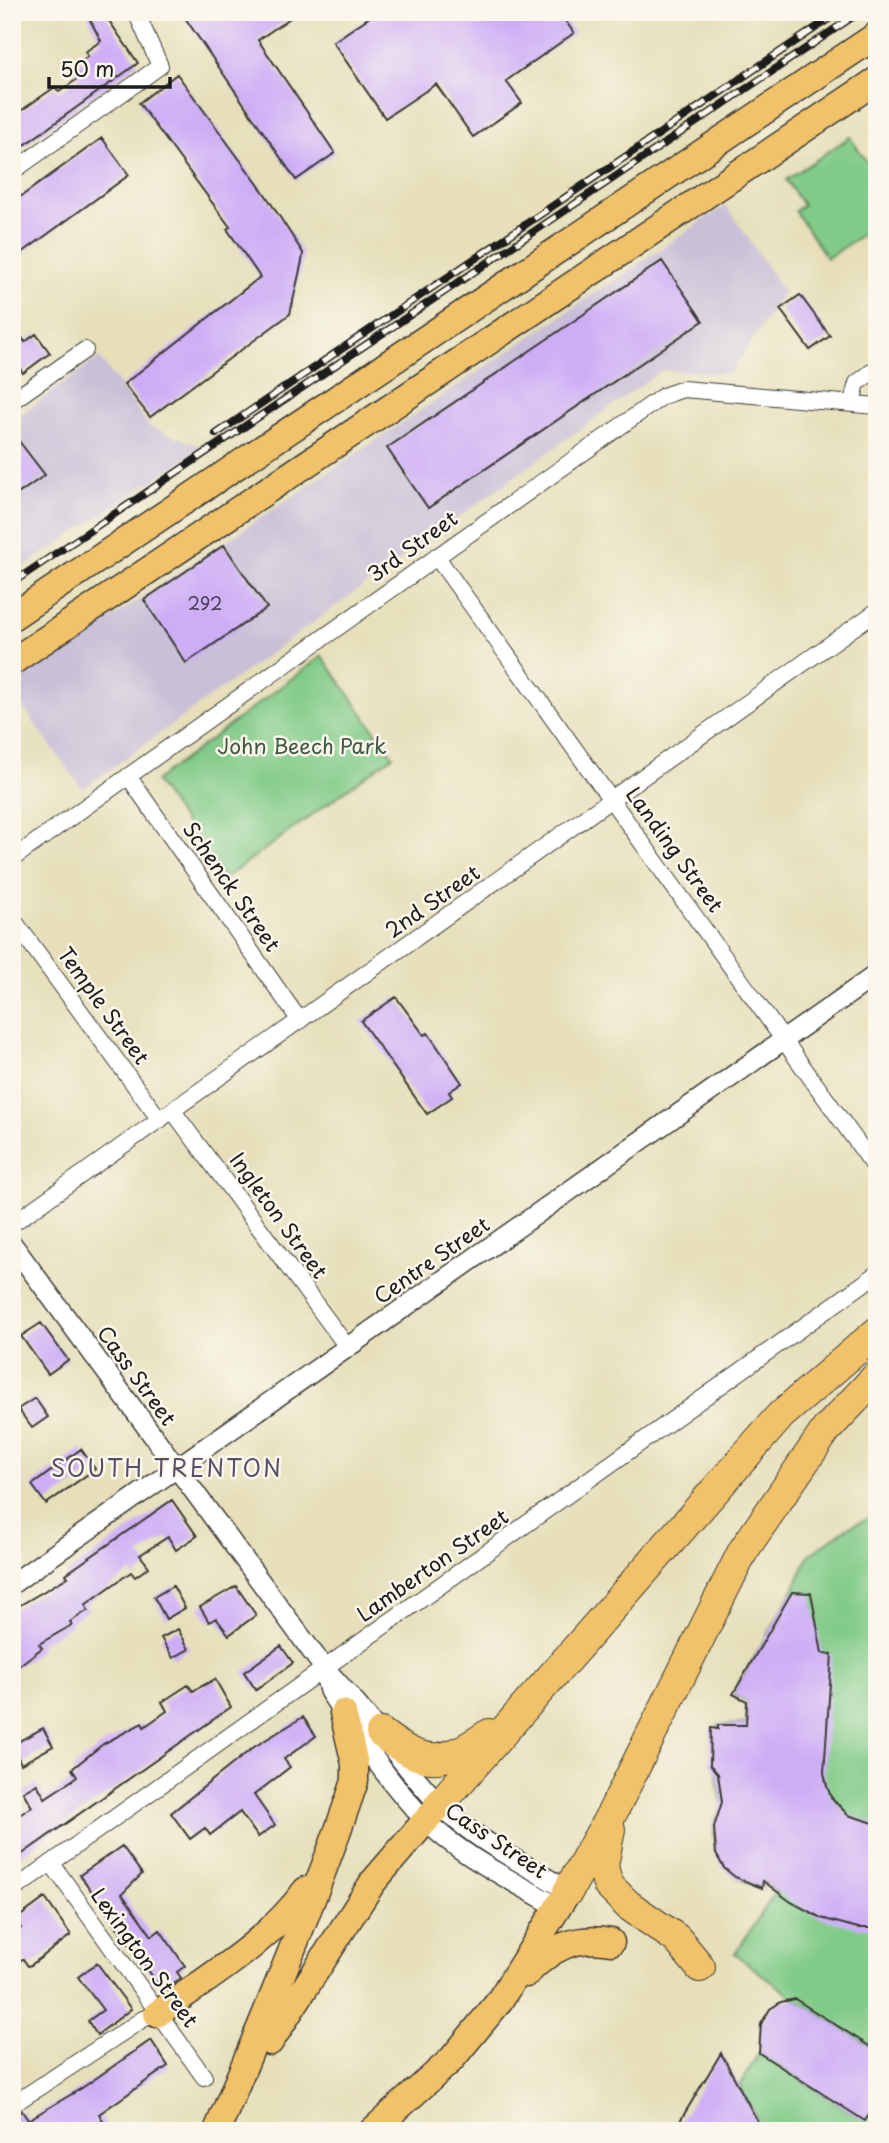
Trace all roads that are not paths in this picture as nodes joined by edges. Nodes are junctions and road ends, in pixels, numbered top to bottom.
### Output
1 (136, 12) edge
2 (877, 35) edge
3 (877, 80) edge
4 (12, 172) edge
5 (85, 350) dead end
6 (877, 368) edge
7 (12, 401) edge
8 (852, 402) junction
9 (877, 406) edge
10 (436, 556) junction
11 (877, 611) edge
12 (12, 617) edge
13 (12, 662) edge
14 (128, 776) junction
15 (612, 800) junction
16 (12, 859) edge
17 (12, 918) edge
18 (877, 974) edge
19 (300, 1021) junction
20 (784, 1041) junction
21 (167, 1115) junction
22 (877, 1170) edge
23 (12, 1224) edge
24 (12, 1244) edge
25 (877, 1275) edge
26 (877, 1332) edge
27 (348, 1348) junction
28 (877, 1376) edge
29 (877, 1395) edge
30 (825, 1430) junction
31 (176, 1469) junction
32 (12, 1584) edge
33 (324, 1668) junction
34 (343, 1713) junction
35 (519, 1714) junction
36 (382, 1733) junction
37 (613, 1811) junction
38 (433, 1813) junction
39 (52, 1864) junction
40 (322, 1869) junction
41 (12, 1891) edge
42 (562, 1899) junction
43 (611, 1942) dead end
44 (701, 1967) dead end
45 (498, 2003) junction
46 (157, 2014) junction
47 (204, 2077) dead end
48 (12, 2105) edge
49 (218, 2127) edge
50 (372, 2131) edge

1 - 4 street
2 - 12 highway
3 - 13 highway
5 - 7 street
6 - 8 street
8 - 9 street, 3rd Street
8 - 10 street, 3rd Street
10 - 14 street, 3rd Street
10 - 15 street, Landing Street
11 - 15 street, 2nd Street
14 - 16 street, 3rd Street
14 - 19 street, Schenck Street
15 - 19 street, 2nd Street
15 - 20 street, Landing Street
17 - 21 street, Temple Street
18 - 20 street, Centre Street
19 - 21 street, 2nd Street
20 - 22 street, Landing Street
20 - 27 street, Centre Street
21 - 23 street, 2nd Street
21 - 27 street, Ingleton Street
24 - 31 street, Cass Street
25 - 33 street, Lamberton Street
26 - 35 highway
27 - 31 street, Centre Street
28 - 30 highway
29 - 30 highway
30 - 37 highway
31 - 32 street, Centre Street
31 - 33 street, Cass Street
33 - 34 street, Cass Street
33 - 36 street, Cass Street
33 - 39 street, Lamberton Street
34 - 38 street, Cass Street
34 - 40 highway
35 - 36 highway
35 - 38 highway
36 - 38 street, Cass Street
37 - 42 highway
37 - 44 highway
38 - 42 street, Cass Street
38 - 49 highway
39 - 41 street, Lamberton Street
39 - 46 street, Lexington Street
40 - 46 highway
40 - 49 highway
42 - 45 highway
43 - 45 highway
45 - 50 highway
46 - 47 street, Lexington Street
46 - 48 street

